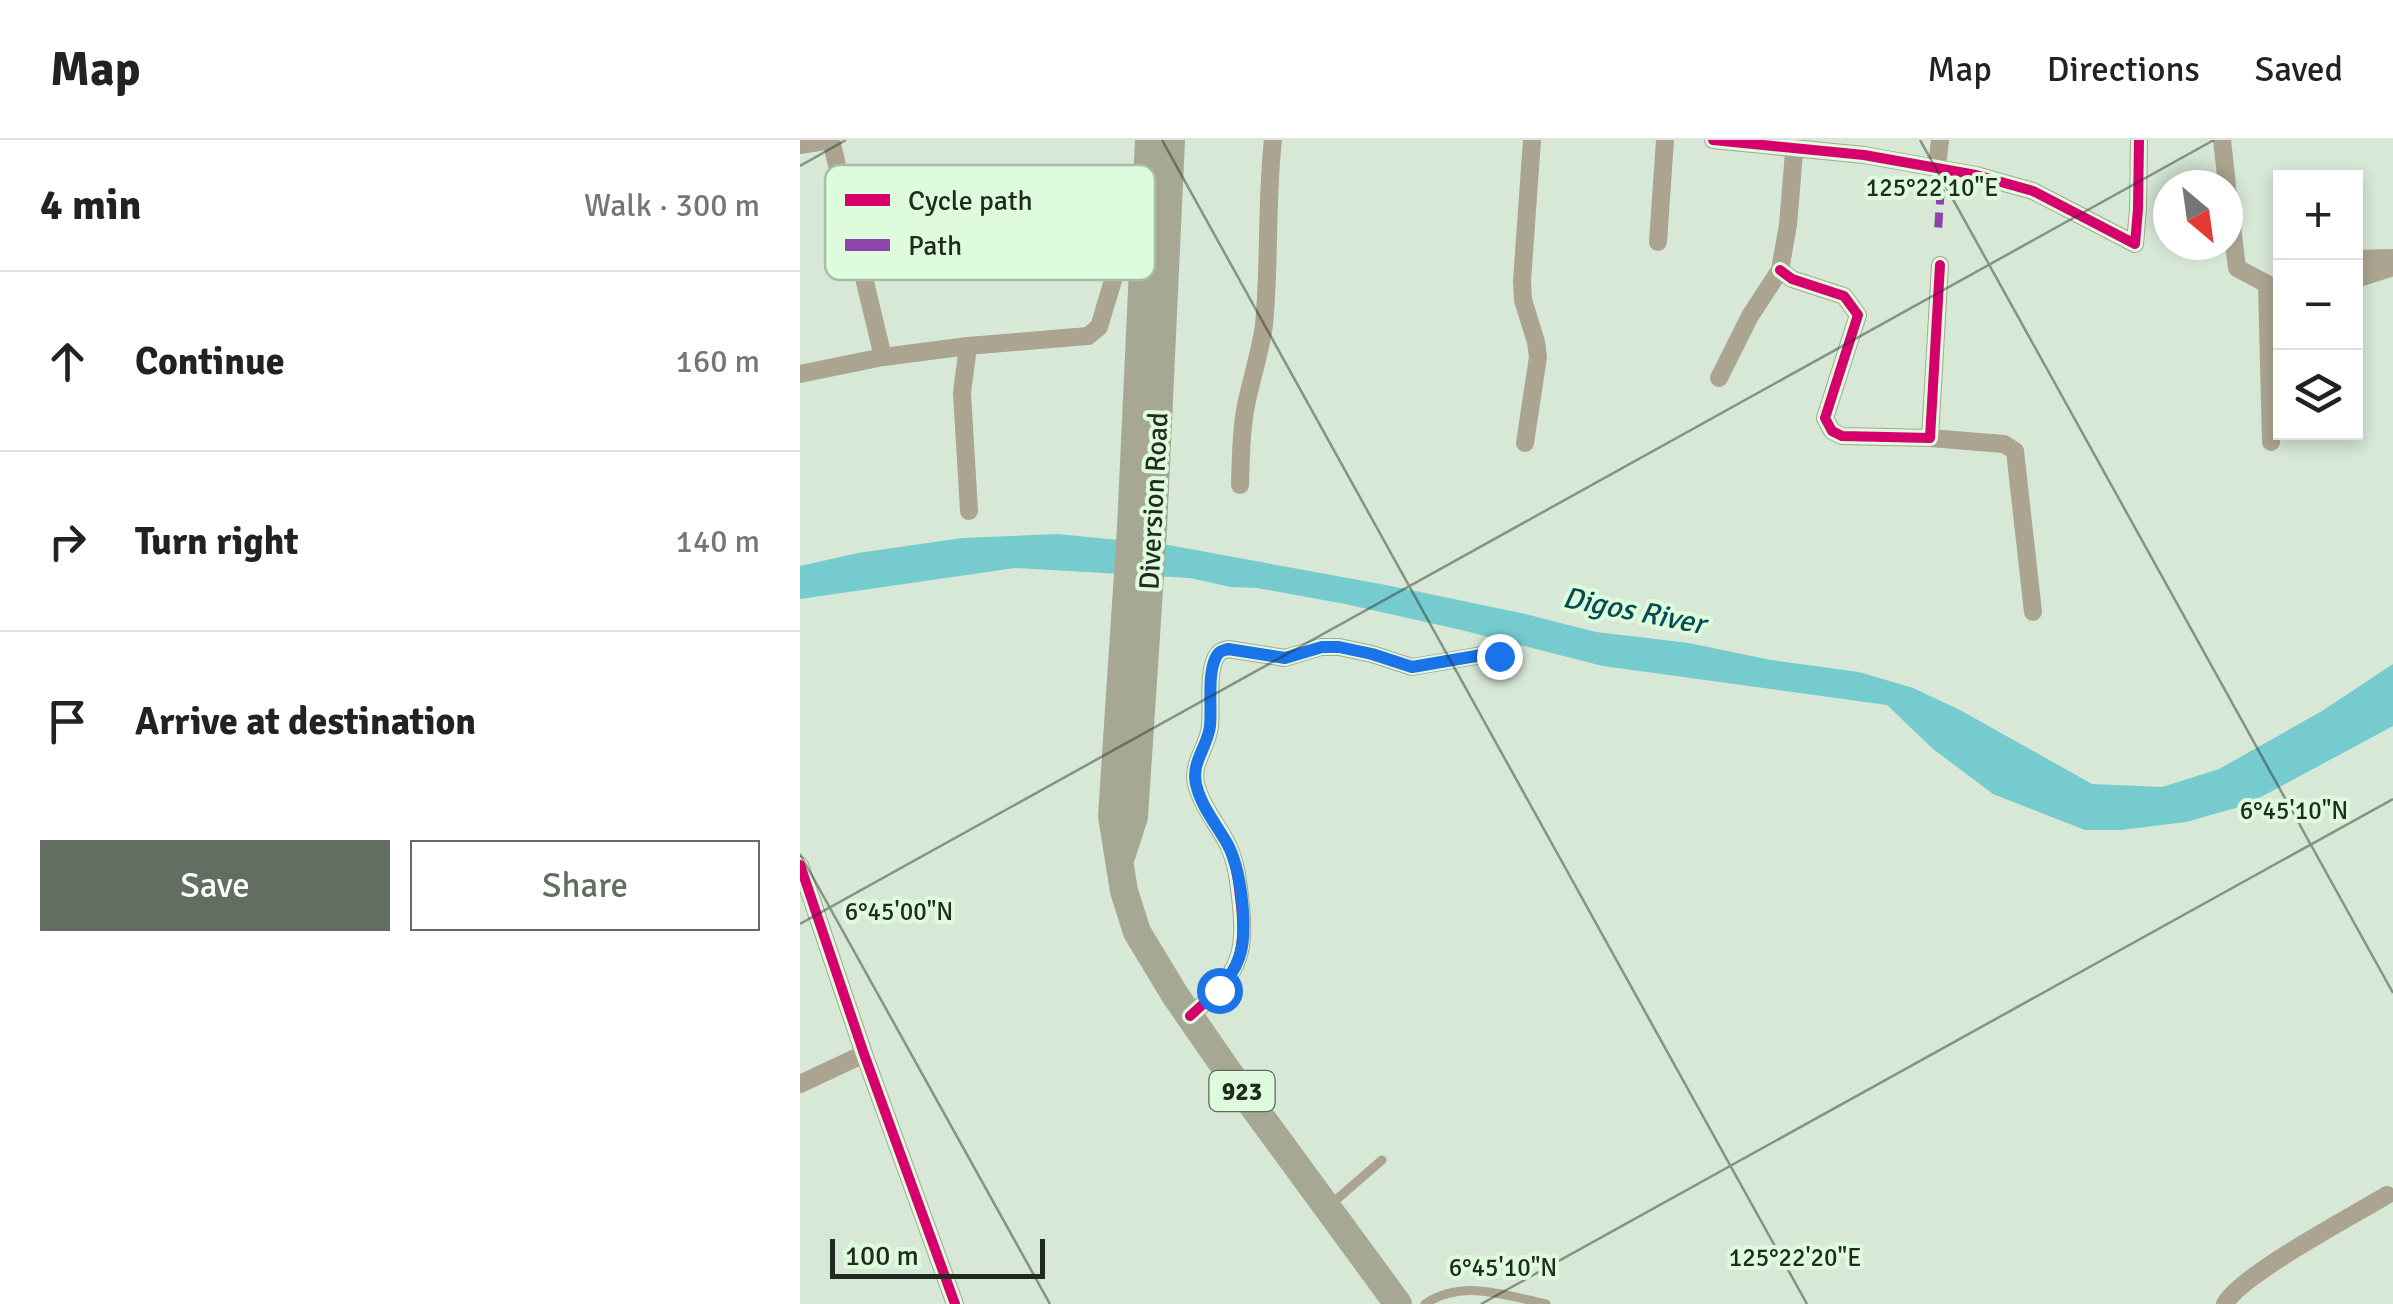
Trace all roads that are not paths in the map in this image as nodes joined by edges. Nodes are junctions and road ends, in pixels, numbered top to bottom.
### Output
1 (831, 140) edge
2 (1148, 140) edge
3 (1171, 140) edge
4 (1273, 140) edge
5 (1532, 140) edge
6 (1665, 140) edge
7 (1713, 140) edge
8 (1940, 140) edge
9 (2139, 140) edge
10 (2222, 140) edge
11 (800, 144) edge
12 (1795, 144) edge
13 (837, 165) edge
14 (1147, 165) edge
15 (1937, 168) junction
16 (2225, 170) edge
17 (1658, 242) dead end
18 (2393, 258) edge
19 (2363, 259) edge
20 (2236, 260) edge
21 (1940, 265) dead end
22 (2393, 267) edge
23 (1780, 270) junction
24 (2363, 277) edge
25 (864, 280) edge
26 (1113, 280) edge
27 (1144, 280) edge
28 (2273, 280) edge
29 (2273, 334) edge
30 (968, 346) junction
31 (882, 356) junction
32 (800, 374) edge
33 (1719, 378) dead end
34 (1930, 438) junction
35 (2271, 442) dead end
36 (1525, 443) dead end
37 (1240, 484) dead end
38 (969, 511) dead end
39 (1142, 529) junction
40 (2032, 612) dead end
41 (1499, 656) dead end
42 (800, 865) edge
43 (1190, 1016) junction
44 (864, 1054) junction
45 (800, 1084) edge
46 (1382, 1160) dead end
47 (2387, 1196) dead end
48 (1328, 1208) junction
49 (955, 1304) edge
50 (1398, 1304) edge
51 (1424, 1304) edge
52 (1546, 1304) edge
53 (2225, 1304) edge

1 - 11 street
1 - 13 street
2 - 14 highway, Diversion Road / 923
3 - 39 highway, Diversion Road / 923
4 - 37 street
5 - 36 street
6 - 17 street
7 - 12 street
8 - 15 street
9 - 15 street
10 - 16 street
12 - 15 street
12 - 23 street
18 - 19 street
20 - 28 street
21 - 34 street
22 - 24 street
23 - 33 street
23 - 34 street
25 - 31 street
26 - 30 street
27 - 39 highway, Diversion Road / 923
29 - 35 street
30 - 31 street
30 - 38 street
31 - 32 street
34 - 40 street
39 - 43 highway, Diversion Road / 923
41 - 43 street
42 - 44 street
43 - 48 highway, Diversion Road / 923
44 - 45 street
44 - 49 street
46 - 48 lane
47 - 53 street
48 - 50 highway, Diversion Road / 923
51 - 52 lane

